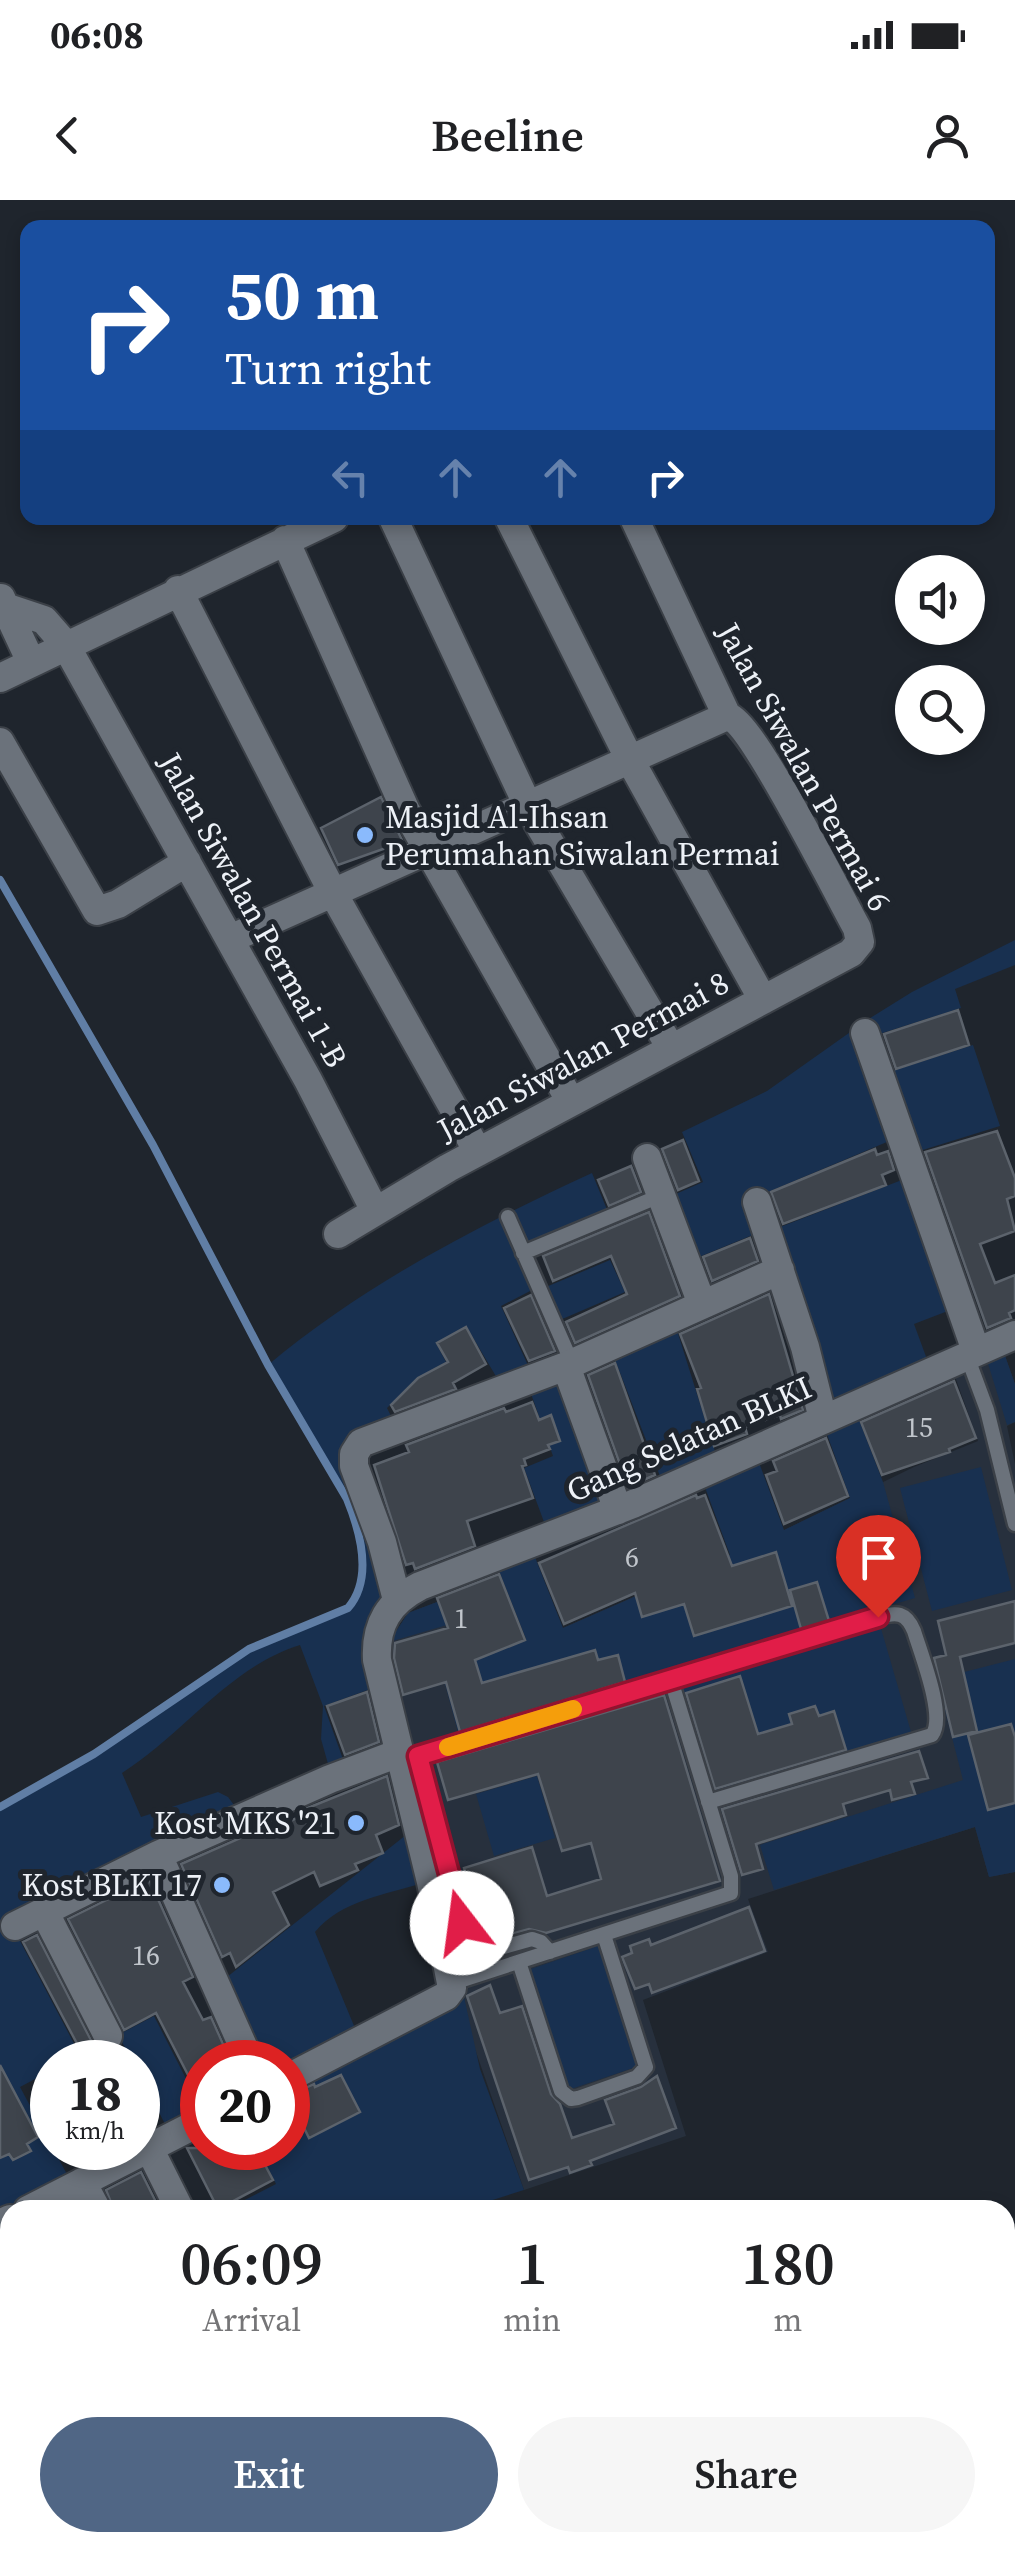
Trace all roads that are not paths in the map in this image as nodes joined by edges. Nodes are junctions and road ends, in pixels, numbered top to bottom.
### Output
1 (318, 525) edge
2 (395, 525) edge
3 (512, 525) edge
4 (637, 525) edge
5 (285, 540) junction
6 (178, 590) junction
7 (3, 602) edge
8 (65, 644) junction
9 (30, 662) junction
10 (0, 678) edge
11 (727, 716) junction
12 (0, 742) edge
13 (630, 760) junction
14 (528, 806) junction
15 (427, 851) junction
16 (187, 862) junction
17 (333, 893) junction
18 (230, 940) junction
19 (860, 942) joint
20 (763, 1000) junction
21 (866, 1033) dead end
22 (671, 1048) junction
23 (571, 1102) junction
24 (478, 1152) junction
25 (647, 1158) dead end
26 (662, 1195) junction
27 (757, 1202) dead end
28 (375, 1211) junction
29 (508, 1217) dead end
30 (338, 1234) dead end
31 (523, 1253) junction
32 (780, 1270) junction
33 (702, 1304) junction
34 (1015, 1334) edge
35 (972, 1353) junction
36 (568, 1365) junction
37 (823, 1419) junction
38 (618, 1510) junction
39 (1015, 1524) edge
40 (394, 1602) junction
41 (671, 1680) junction
42 (406, 1756) junction
43 (708, 1802) junction
44 (158, 1856) junction
45 (44, 1912) junction
46 (15, 1926) dead end
47 (604, 1935) junction
48 (550, 1952) junction
49 (471, 1956) junction
50 (519, 1962) junction
51 (464, 1979) junction
52 (108, 2036) dead end
53 (240, 2040) edge
54 (310, 2067) edge
55 (106, 2170) edge
56 (160, 2170) edge
57 (82, 2182) junction
58 (47, 2200) edge
59 (92, 2200) edge
60 (175, 2200) edge

1 - 5 street
2 - 14 street
3 - 13 street
4 - 11 street, Jalan Siwalan Permai 6
5 - 6 street
5 - 15 street
6 - 8 street
6 - 17 street
7 - 8 street
7 - 9 street
8 - 9 street
8 - 16 street, Jalan Siwalan Permai 1-B
9 - 10 street
11 - 13 street
11 - 19 street, Jalan Siwalan Permai 6
12 - 16 street
13 - 14 street
13 - 20 street
14 - 15 street
14 - 22 street
15 - 17 street
15 - 23 street
16 - 18 street, Jalan Siwalan Permai 1-B
17 - 18 street
17 - 24 street
18 - 28 street, Jalan Siwalan Permai 1-B
19 - 20 street, Jalan Siwalan Permai 8
20 - 22 street, Jalan Siwalan Permai 8
21 - 35 street
22 - 23 street, Jalan Siwalan Permai 8
23 - 24 street, Jalan Siwalan Permai 8
24 - 28 street, Jalan Siwalan Permai 8
25 - 26 street
26 - 31 lane
26 - 33 street
27 - 32 street
28 - 30 street, Jalan Siwalan Permai 8
29 - 31 lane
31 - 36 lane
32 - 33 street
32 - 37 street
33 - 36 street
34 - 35 street, Gang Selatan BLKI
35 - 37 street, Gang Selatan BLKI
35 - 39 lane
36 - 38 street
36 - 40 street
37 - 38 street, Gang Selatan BLKI
38 - 40 street, Gang Selatan BLKI
40 - 42 street
41 - 42 lane
41 - 43 lane
41 - 43 lane
42 - 44 street
42 - 49 lane
42 - 51 street
43 - 47 lane
44 - 45 street
44 - 53 street
45 - 46 street
45 - 52 street
47 - 48 lane
47 - 50 lane
48 - 49 lane
48 - 50 lane
49 - 51 lane
50 - 51 lane
51 - 54 street
55 - 57 street
56 - 60 street
57 - 58 street
57 - 59 street

